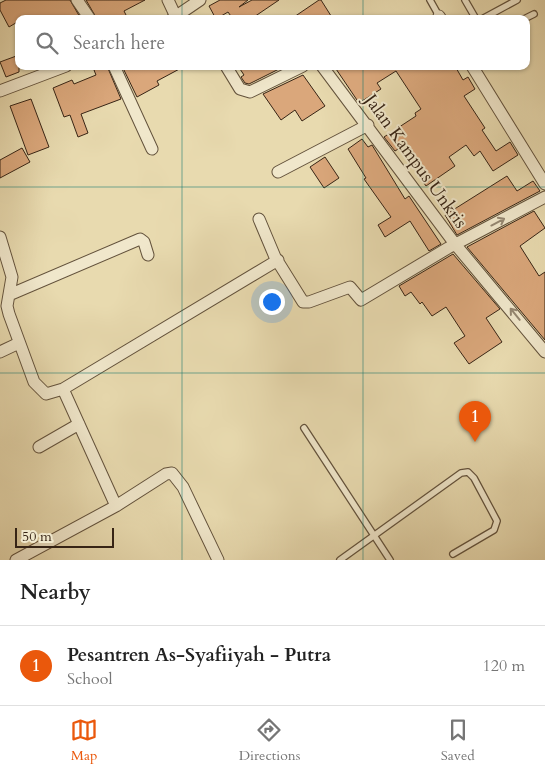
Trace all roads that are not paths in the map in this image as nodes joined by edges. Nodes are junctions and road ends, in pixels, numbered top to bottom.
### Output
1 (77, 0) edge
2 (168, 0) edge
3 (200, 0) edge
4 (430, 0) edge
5 (465, 0) edge
6 (517, 0) edge
7 (534, 14) dead end
8 (87, 15) edge
9 (176, 15) edge
10 (181, 15) edge
11 (439, 15) edge
12 (474, 15) edge
13 (489, 15) edge
14 (530, 16) edge
15 (55, 70) edge
16 (116, 70) edge
17 (228, 70) edge
18 (295, 70) edge
19 (325, 70) edge
20 (474, 70) edge
21 (1, 89) edge
22 (368, 125) junction
23 (152, 149) dead end
24 (278, 172) dead end
25 (545, 184) edge
26 (545, 197) edge
27 (259, 219) dead end
28 (0, 237) edge
29 (455, 244) junction
30 (148, 255) dead end
31 (278, 260) junction
32 (9, 295) junction
33 (19, 343) junction
34 (543, 345) edge
35 (0, 352) edge
36 (63, 389) junction
37 (79, 424) junction
38 (304, 428) dead end
39 (39, 447) dead end
40 (116, 506) junction
41 (374, 536) junction
42 (453, 554) dead end
43 (16, 560) edge
44 (218, 560) edge
45 (340, 560) edge
46 (390, 560) edge

1 - 8 street
2 - 9 street
3 - 10 street
4 - 11 lane
5 - 12 lane
6 - 13 lane
7 - 14 lane
15 - 21 street
16 - 23 street
17 - 18 street
19 - 22 street, Jalan Kampus Unkris
20 - 25 street
22 - 24 street
22 - 29 street, Jalan Kampus Unkris
29 -> 26 street, Jalan Kampus Unkris
27 - 31 street
28 - 32 street
29 - 31 street
34 -> 29 street
30 - 32 street
31 - 36 street
32 - 33 street
33 - 35 street
33 - 36 street
36 - 37 street
37 - 39 street
37 - 40 street
38 - 41 lane
40 - 43 street
40 - 44 street
41 - 42 lane
41 - 45 lane
41 - 46 lane

